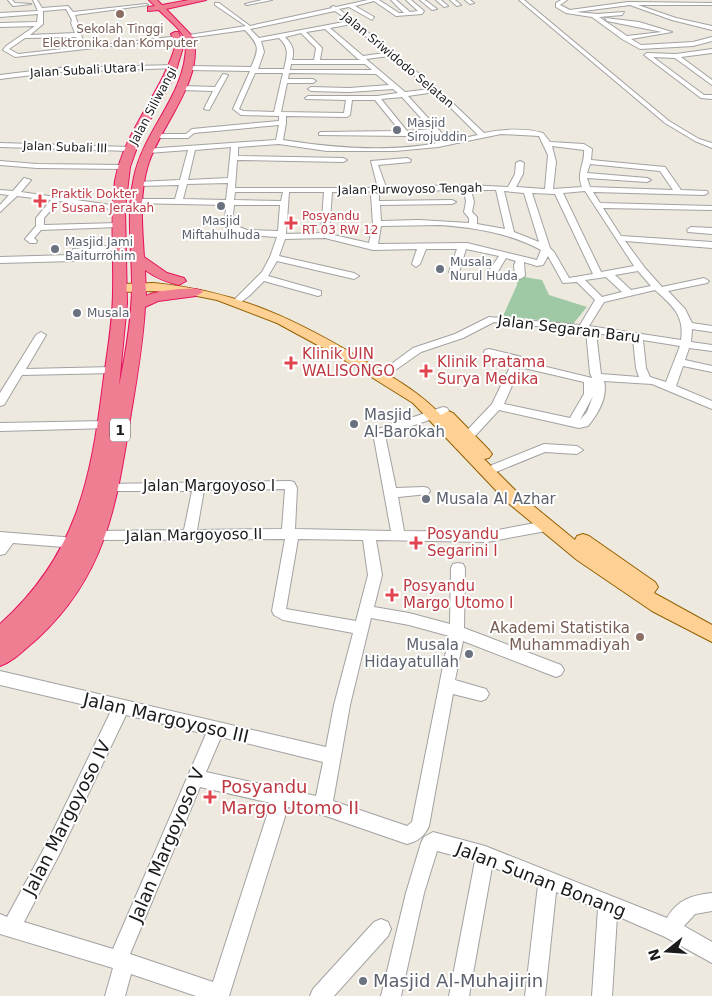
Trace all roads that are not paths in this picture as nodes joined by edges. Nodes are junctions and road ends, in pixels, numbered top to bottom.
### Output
1 (186, 0) edge
2 (199, 0) edge
3 (268, 0) edge
4 (329, 0) edge
5 (375, 0) edge
6 (394, 0) edge
7 (408, 0) edge
8 (422, 0) edge
9 (438, 0) edge
10 (452, 0) edge
11 (467, 0) edge
12 (521, 0) edge
13 (529, 0) edge
14 (565, 0) edge
15 (617, 0) edge
16 (9, 1) edge
17 (36, 1) edge
18 (623, 1) edge
19 (677, 1) edge
20 (244, 2) edge
21 (364, 2) edge
22 (218, 4) dead end
23 (459, 4) dead end
24 (472, 4) dead end
25 (712, 4) edge
26 (154, 5) edge
27 (446, 6) dead end
28 (337, 7) junction
29 (370, 7) dead end
30 (562, 8) dead end
31 (434, 9) dead end
32 (257, 10) dead end
33 (670, 10) dead end
34 (695, 10) dead end
35 (41, 11) junction
36 (568, 12) junction
37 (622, 13) dead end
38 (72, 14) junction
39 (409, 14) junction
40 (655, 14) junction
41 (0, 15) edge
42 (595, 17) junction
43 (372, 18) dead end
44 (353, 22) junction
45 (625, 22) junction
46 (40, 24) junction
47 (0, 25) edge
48 (608, 25) junction
49 (247, 27) junction
50 (326, 27) junction
51 (650, 27) junction
52 (711, 28) edge
53 (33, 32) junction
54 (303, 32) junction
55 (14, 33) dead end
56 (78, 35) junction
57 (647, 35) junction
58 (183, 36) junction
59 (281, 36) junction
60 (25, 37) junction
61 (624, 38) junction
62 (258, 40) junction
63 (712, 40) edge
64 (0, 43) edge
65 (12, 43) junction
66 (319, 48) junction
67 (83, 49) junction
68 (709, 52) edge
69 (390, 54) junction
70 (17, 56) junction
71 (676, 56) junction
72 (0, 57) edge
73 (712, 58) edge
74 (362, 60) junction
75 (290, 62) junction
76 (317, 62) junction
77 (334, 63) junction
78 (175, 66) junction
79 (190, 68) junction
80 (255, 70) junction
81 (288, 72) junction
82 (376, 72) junction
83 (225, 74) dead end
84 (0, 77) edge
85 (679, 79) junction
86 (688, 79) dead end
87 (697, 79) dead end
88 (709, 79) edge
89 (377, 80) dead end
90 (386, 80) junction
91 (286, 81) junction
92 (712, 83) edge
93 (395, 87) junction
94 (182, 88) junction
95 (217, 89) junction
96 (310, 89) junction
97 (436, 90) junction
98 (404, 95) junction
99 (712, 97) edge
100 (377, 98) junction
101 (349, 99) junction
102 (307, 106) junction
103 (660, 106) dead end
104 (206, 109) dead end
105 (322, 115) junction
106 (673, 116) dead end
107 (281, 117) junction
108 (436, 131) junction
109 (321, 134) junction
110 (406, 134) junction
111 (154, 136) junction
112 (483, 136) junction
113 (712, 140) edge
114 (279, 142) junction
115 (447, 144) junction
116 (550, 144) junction
117 (0, 145) edge
118 (235, 145) junction
119 (712, 146) edge
120 (192, 148) junction
121 (318, 148) junction
122 (130, 150) junction
123 (148, 151) junction
124 (234, 158) junction
125 (343, 160) dead end
126 (407, 160) dead end
127 (587, 162) junction
128 (0, 163) edge
129 (520, 163) dead end
130 (607, 165) junction
131 (124, 167) junction
132 (583, 175) junction
133 (605, 177) junction
134 (27, 180) dead end
135 (233, 180) junction
136 (647, 180) dead end
137 (184, 182) junction
138 (138, 184) junction
139 (467, 187) junction
140 (499, 188) junction
141 (511, 189) junction
142 (587, 189) junction
143 (232, 190) junction
144 (287, 190) junction
145 (328, 190) junction
146 (379, 190) junction
147 (527, 191) junction
148 (0, 192) edge
149 (554, 192) junction
150 (679, 192) junction
151 (704, 193) dead end
152 (16, 194) junction
153 (56, 198) junction
154 (136, 201) junction
155 (179, 201) junction
156 (231, 201) junction
157 (452, 202) dead end
158 (284, 203) junction
159 (376, 203) junction
160 (598, 205) junction
161 (118, 208) junction
162 (712, 208) edge
163 (0, 210) edge
164 (377, 224) junction
165 (118, 225) junction
166 (472, 226) junction
167 (39, 228) junction
168 (691, 230) dead end
169 (712, 231) edge
170 (510, 234) junction
171 (282, 235) junction
172 (325, 235) junction
173 (618, 238) junction
174 (33, 241) dead end
175 (712, 244) edge
176 (462, 246) junction
177 (373, 247) junction
178 (422, 247) junction
179 (118, 248) junction
180 (546, 249) junction
181 (504, 255) junction
182 (136, 257) junction
183 (275, 258) junction
184 (521, 259) junction
185 (0, 260) edge
186 (416, 264) dead end
187 (639, 268) junction
188 (494, 271) dead end
189 (454, 272) dead end
190 (608, 274) junction
191 (354, 276) dead end
192 (520, 276) dead end
193 (598, 276) junction
194 (264, 278) junction
195 (579, 279) junction
196 (179, 280) junction
197 (704, 281) dead end
198 (138, 282) junction
199 (120, 284) junction
200 (659, 288) junction
201 (196, 292) junction
202 (318, 293) dead end
203 (629, 294) junction
204 (242, 298) junction
205 (600, 300) junction
206 (137, 306) junction
207 (688, 325) junction
208 (587, 328) junction
209 (712, 329) edge
210 (40, 335) dead end
211 (638, 336) junction
212 (685, 344) junction
213 (712, 348) edge
214 (489, 352) dead end
215 (518, 361) junction
216 (678, 362) junction
217 (712, 369) edge
218 (113, 370) junction
219 (18, 372) junction
220 (384, 373) junction
221 (597, 375) junction
222 (645, 379) junction
223 (670, 387) junction
224 (0, 402) edge
225 (712, 405) edge
226 (497, 406) junction
227 (437, 413) junction
228 (573, 422) junction
229 (107, 425) junction
230 (0, 427) edge
231 (464, 441) junction
232 (577, 450) dead end
233 (496, 468) junction
234 (200, 486) junction
235 (103, 491) junction
236 (424, 491) dead end
237 (391, 493) junction
238 (546, 526) junction
239 (190, 534) junction
240 (290, 534) junction
241 (369, 535) junction
242 (96, 536) junction
243 (399, 537) junction
244 (5, 538) edge
245 (76, 543) junction
246 (0, 550) edge
247 (458, 568) dead end
248 (366, 611) junction
249 (702, 621) edge
250 (361, 628) junction
251 (457, 632) junction
252 (712, 634) edge
253 (0, 637) edge
254 (0, 656) edge
255 (556, 670) dead end
256 (0, 678) edge
257 (446, 685) junction
258 (480, 694) dead end
259 (122, 706) junction
260 (216, 729) junction
261 (332, 756) junction
262 (196, 778) junction
263 (282, 797) junction
264 (323, 806) junction
265 (485, 855) junction
266 (548, 881) junction
267 (712, 902) edge
268 (608, 903) junction
269 (6, 926) edge
270 (381, 929) dead end
271 (672, 930) junction
272 (712, 953) edge
273 (122, 961) junction
274 (220, 995) edge
275 (115, 996) edge
276 (320, 996) edge
277 (391, 996) edge
278 (459, 996) edge
279 (534, 996) edge
280 (602, 996) edge

1 - 26 highway
2 - 26 highway
3 - 20 street
4 - 28 street, Jalan Sriwidodo Selatan
5 - 21 street
5 - 28 street
5 - 39 street
6 - 39 street
7 - 39 street
8 - 31 street
9 - 27 street
10 - 23 street
11 - 24 street
12 - 119 street
13 - 103 street
14 - 36 street
15 - 30 street
16 - 17 street
17 - 35 street
18 - 19 street
18 - 36 street
18 - 40 street
19 - 25 street
19 - 34 street
20 - 32 street
21 - 28 street
21 - 29 street
21 - 43 street
22 - 49 street
26 - 38 street
26 - 58 highway
26 - 58 highway
28 - 44 street, Jalan Sriwidodo Selatan
28 - 49 street
33 - 40 street
35 - 38 street
35 - 41 street
35 - 46 street
36 - 42 street
37 - 42 street
38 - 56 street
40 - 52 street
42 - 45 street
42 - 48 street
44 - 50 street
44 - 69 street, Jalan Sriwidodo Selatan
45 - 48 street
45 - 51 street
46 - 47 street
46 - 53 street
48 - 61 street
49 - 58 street
49 - 62 street
50 - 54 street
50 - 74 street
51 - 57 street
51 - 57 street
53 - 55 street
53 - 60 street
54 - 59 street
54 - 66 street
56 - 60 street
56 - 67 street
57 - 61 street
58 - 67 street
58 - 78 highway, Jalan Siliwangi / 1
58 - 79 highway, Jalan Siliwangi / 1
59 - 62 street
59 - 75 street
60 - 65 street
61 - 63 street
62 - 80 street
64 - 65 street
65 - 70 street
66 - 76 street
66 - 77 street
67 - 70 street
68 - 71 street
68 - 73 street
69 - 74 street
69 - 97 street, Jalan Sriwidodo Selatan
70 - 72 street
71 - 85 street
71 - 88 street
74 - 77 street
74 - 82 street
75 - 76 street
75 - 81 street
76 - 77 street
78 - 84 street, Jalan Subali Utara I
78 - 122 highway, Jalan Siliwangi / 1
79 - 80 street
79 - 94 highway, Jalan Siliwangi / 1
80 - 81 street
80 - 107 street
81 - 82 street
81 - 91 street
82 - 90 street
83 - 95 street
85 - 86 street
85 - 99 street
87 - 88 street
88 - 92 street
89 - 90 street
90 - 93 street
91 - 96 street
91 - 107 street
93 - 96 street
93 - 98 street
94 - 95 street
94 - 111 highway, Jalan Siliwangi / 1
95 - 104 street
96 - 102 street
97 - 98 street
97 - 112 street, Jalan Sriwidodo Selatan
98 - 100 street
98 - 108 street
100 - 101 street
100 - 110 street
101 - 102 street
101 - 105 street
102 - 105 street
102 - 107 street
105 - 109 street
106 - 113 street
107 - 111 street
107 - 114 street
108 - 110 street
108 - 115 street
109 - 110 street
109 - 121 street
111 - 123 highway, Jalan Siliwangi / 1
112 - 115 street
112 - 116 street
114 - 118 street
114 - 121 street
115 - 121 street
116 - 127 street
116 - 149 street
117 - 122 street, Jalan Subali III
118 - 120 street
118 - 124 street
120 - 123 street
120 - 137 street
122 - 131 highway, Jalan Siliwangi / 1
123 - 138 highway, Jalan Siliwangi / 1
124 - 125 street
124 - 135 street
126 - 146 street
127 - 130 street
127 - 132 street
128 - 131 street
129 - 141 street
130 - 133 street
130 - 150 street
131 - 161 highway, Jalan Siliwangi / 1
132 - 133 street
132 - 142 street
133 - 136 street
134 - 152 street
135 - 137 street
135 - 143 street
137 - 138 street
137 - 155 street
138 - 154 highway, Jalan Siliwangi / 1
139 - 140 street, Jalan Purwoyoso Tengah
139 - 146 street, Jalan Purwoyoso Tengah
139 - 166 street
140 - 141 street, Jalan Purwoyoso Tengah
140 - 170 street
141 - 147 street, Jalan Purwoyoso Tengah
142 - 149 street, Jalan Purwoyoso Tengah
142 - 150 street, Jalan Purwoyoso Tengah
142 - 160 street
143 - 144 street, Jalan Purwoyoso Tengah
143 - 156 street
144 - 145 street, Jalan Purwoyoso Tengah
144 - 158 street
145 - 146 street, Jalan Purwoyoso Tengah
145 - 172 street
146 - 159 street
147 - 149 street, Jalan Purwoyoso Tengah
147 - 180 street
148 - 152 street
149 - 193 street
150 - 151 street, Jalan Purwoyoso Tengah
152 - 153 street
152 - 163 street
153 - 161 street
153 - 167 street
154 - 155 street
154 - 182 highway, Jalan Siliwangi / 1
155 - 156 street
156 - 158 street
156 - 171 street
157 - 159 street
158 - 171 street
159 - 164 street
160 - 162 street
160 - 173 street
161 - 165 highway, Jalan Siliwangi / 1
164 - 166 street
164 - 177 street
165 - 167 street
165 - 179 highway, Jalan Siliwangi / 1
166 - 170 street
167 - 174 street
168 - 169 street
170 - 180 street
171 - 172 street
171 - 183 street
172 - 177 street
173 - 175 street
173 - 187 street
176 - 178 street
176 - 181 street
176 - 189 street
177 - 178 street
178 - 186 street
179 - 185 street
179 - 199 highway, Jalan Siliwangi / 1
180 - 184 street
180 - 195 street
181 - 184 street
181 - 188 street
182 - 196 highway
182 - 198 highway, Jalan Siliwangi / 1
183 - 191 street
183 - 194 street
184 - 192 street
187 - 190 street
187 - 200 street
190 - 193 street
190 - 203 street
193 - 195 street
194 - 202 street
194 - 204 street
195 - 205 street
196 - 198 main road
196 - 204 main road
197 - 200 street
198 - 199 main road
198 - 201 main road
198 - 206 highway, 1
199 - 218 highway, 1
200 - 203 street
200 - 207 street
201 - 204 main road
201 - 206 highway
203 - 205 street
204 - 220 main road
205 - 208 street
206 - 235 highway, 1
207 - 209 street
207 - 212 street
208 - 211 street, Jalan Segaran Baru
208 - 220 street, Jalan Segaran Baru
208 - 221 street
210 - 219 street
211 - 212 street, Jalan Segaran Baru
211 - 222 street
212 - 213 street, Jalan Segaran Baru
212 - 216 street
214 - 215 street
215 - 221 street
215 - 226 street
215 - 228 street
216 - 217 street
216 - 223 street
218 - 219 street
218 - 229 highway, 1
219 - 224 street
220 - 227 main road
221 - 222 street
221 - 228 street
222 - 223 street
223 - 225 street
226 - 228 street
226 - 231 street
227 - 231 main road
227 - 237 street
229 - 230 street
229 - 235 highway, 1
231 - 233 main road
231 - 238 main road
232 - 233 street
233 - 249 main road
234 - 235 street, Jalan Margoyoso I
234 - 239 street
234 - 240 street, Jalan Margoyoso I
235 - 242 highway, 1
235 - 245 highway, 1
236 - 237 street
237 - 243 street
238 - 243 street, Jalan Margoyoso II
238 - 249 main road
239 - 240 street, Jalan Margoyoso II
239 - 242 street, Jalan Margoyoso II
240 - 241 street, Jalan Margoyoso II
240 - 250 street
241 - 243 street, Jalan Margoyoso II
241 - 248 street
242 - 254 highway, 1
244 - 245 street
244 - 246 street
245 - 253 highway, 1
247 - 251 street
248 - 250 street
248 - 251 street
249 - 252 main road
250 - 261 street
251 - 255 street
251 - 257 street
256 - 259 street, Jalan Margoyoso III
257 - 258 street
257 - 264 street
259 - 260 street, Jalan Margoyoso III
259 - 269 street, Jalan Margoyoso IV
260 - 261 street, Jalan Margoyoso III
260 - 262 street, Jalan Margoyoso V
261 - 264 street
262 - 263 street
262 - 273 street, Jalan Margoyoso V
263 - 264 street
263 - 274 street
265 - 266 street, Jalan Sunan Bonang
265 - 277 street, Jalan Sunan Bonang
265 - 278 street
266 - 268 street, Jalan Sunan Bonang
266 - 279 street
267 - 271 street
268 - 271 street, Jalan Sunan Bonang
268 - 280 street
269 - 273 street
270 - 276 street
271 - 272 street, Jalan Sunan Bonang
273 - 274 street
273 - 275 street, Jalan Margoyoso V

